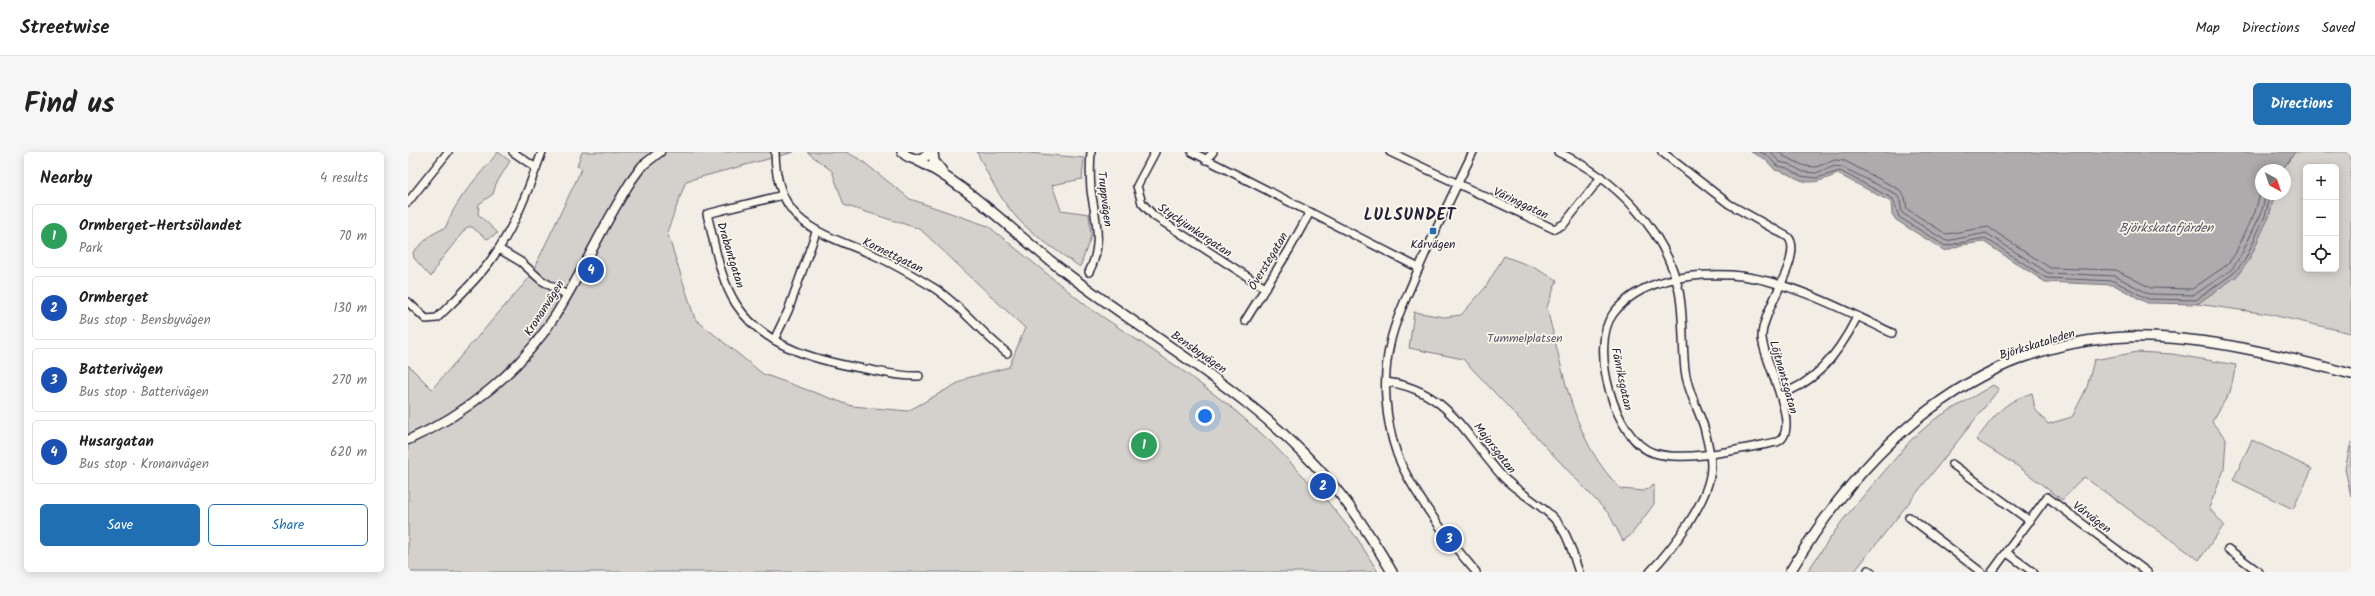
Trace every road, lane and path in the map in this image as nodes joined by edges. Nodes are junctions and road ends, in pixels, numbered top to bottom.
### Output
1 (448, 152) edge
2 (513, 152) edge
3 (542, 152) edge
4 (660, 152) edge
5 (774, 152) edge
6 (902, 152) edge
7 (932, 152) edge
8 (1091, 152) edge
9 (1155, 152) edge
10 (1192, 152) edge
11 (1213, 152) edge
12 (1390, 152) edge
13 (1473, 152) edge
14 (1558, 152) edge
15 (1662, 152) edge
16 (910, 157) junction
17 (1206, 160) junction
18 (536, 168) junction
19 (1601, 177) junction
20 (959, 184) junction
21 (1457, 185) junction
22 (783, 195) junction
23 (408, 202) edge
24 (1310, 212) junction
25 (816, 232) junction
26 (498, 249) junction
27 (1419, 268) junction
28 (1089, 272) dead end
29 (1675, 279) junction
30 (1780, 284) junction
31 (1265, 288) junction
32 (567, 295) junction
33 (408, 302) edge
34 (1857, 317) junction
35 (1245, 321) dead end
36 (1892, 333) dead end
37 (774, 340) junction
38 (1007, 353) dead end
39 (2351, 374) edge
40 (919, 376) dead end
41 (1386, 382) junction
42 (1780, 394) junction
43 (1786, 431) joint
44 (408, 440) edge
45 (1710, 453) junction
46 (1952, 464) dead end
47 (1909, 517) dead end
48 (2030, 521) junction
49 (2228, 548) dead end
50 (2007, 553) junction
51 (1392, 572) edge
52 (1476, 572) edge
53 (1578, 572) edge
54 (1650, 572) edge
55 (1790, 572) edge
56 (1981, 572) edge
57 (1992, 572) edge
58 (2033, 572) edge
59 (2147, 572) edge
60 (2259, 572) edge

1 - 23 street
2 - 18 street
3 - 18 street
4 - 32 street, Kronanvägen
5 - 22 street, Kornettgatan
6 - 16 main road, Bensbyvägen
7 - 16 main road
7 - 20 main road, Bensbyvägen
8 - 28 street, Truppvägen
9 - 31 street, Styckjunkargatan
10 - 17 street
11 - 17 street
12 - 21 street
13 - 21 street
14 - 19 street
15 - 30 street, Löjtnantsgatan
16 - 20 main road, Bensbyvägen
17 - 24 street
18 - 26 street
19 - 21 street, Väringgatan
19 - 29 street
20 - 51 main road, Bensbyvägen
21 - 27 street
22 - 25 street, Kornettgatan
22 - 37 street, Drabantgatan
24 - 27 street
24 - 31 street, Överstegatan
25 - 37 street
25 - 38 street, Kornettgatan
26 - 32 street
26 - 33 street
27 - 41 street
29 - 30 street, Fänriksgatan
29 - 45 street
29 - 45 street, Fänriksgatan
30 - 34 street, Fänriksgatan
30 - 42 street, Löjtnantsgatan
31 - 35 street, Överstegatan
32 - 44 street, Kronanvägen
34 - 36 street, Fänriksgatan
34 - 42 street
37 - 40 street, Drabantgatan
39 - 55 main road, Björkskataleden
41 - 52 street
41 - 53 street, Majorsgatan
42 - 43 street, Löjtnantsgatan
43 - 45 street, Fänriksgatan
45 - 54 street
46 - 48 street
47 - 56 street
48 - 50 street, Vårvägen
48 - 59 street, Vårvägen
49 - 60 street
50 - 57 street, Vårvägen
50 - 58 street

